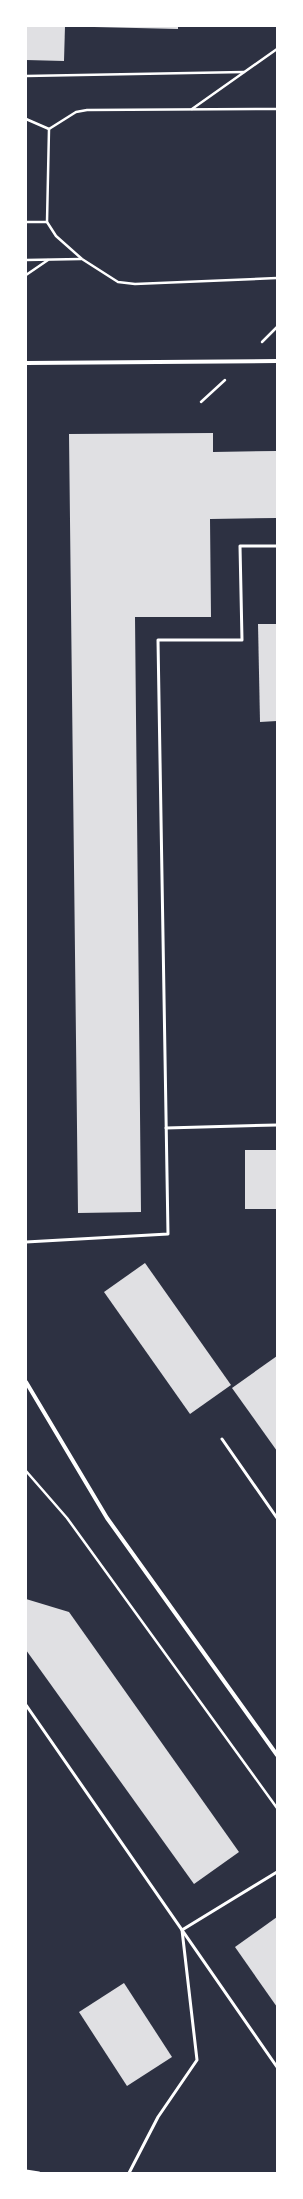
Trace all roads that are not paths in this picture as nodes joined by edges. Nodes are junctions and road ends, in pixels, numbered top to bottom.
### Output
1 (277, 361) edge
2 (26, 363) edge
3 (277, 546) edge
4 (277, 1125) edge
5 (166, 1128) junction
6 (26, 1242) edge
7 (26, 1382) edge
8 (222, 1439) dead end
9 (277, 1518) edge
10 (26, 1705) edge
11 (277, 1755) edge
12 (277, 1872) edge
13 (182, 1930) junction
14 (277, 2067) edge
15 (26, 2171) edge
16 (39, 2173) edge
17 (129, 2173) edge

1 - 2 street
3 - 5 lane
4 - 5 lane
5 - 6 lane
7 - 11 street
8 - 9 lane
10 - 13 lane
12 - 13 lane
13 - 14 lane
13 - 17 lane
15 - 16 lane

